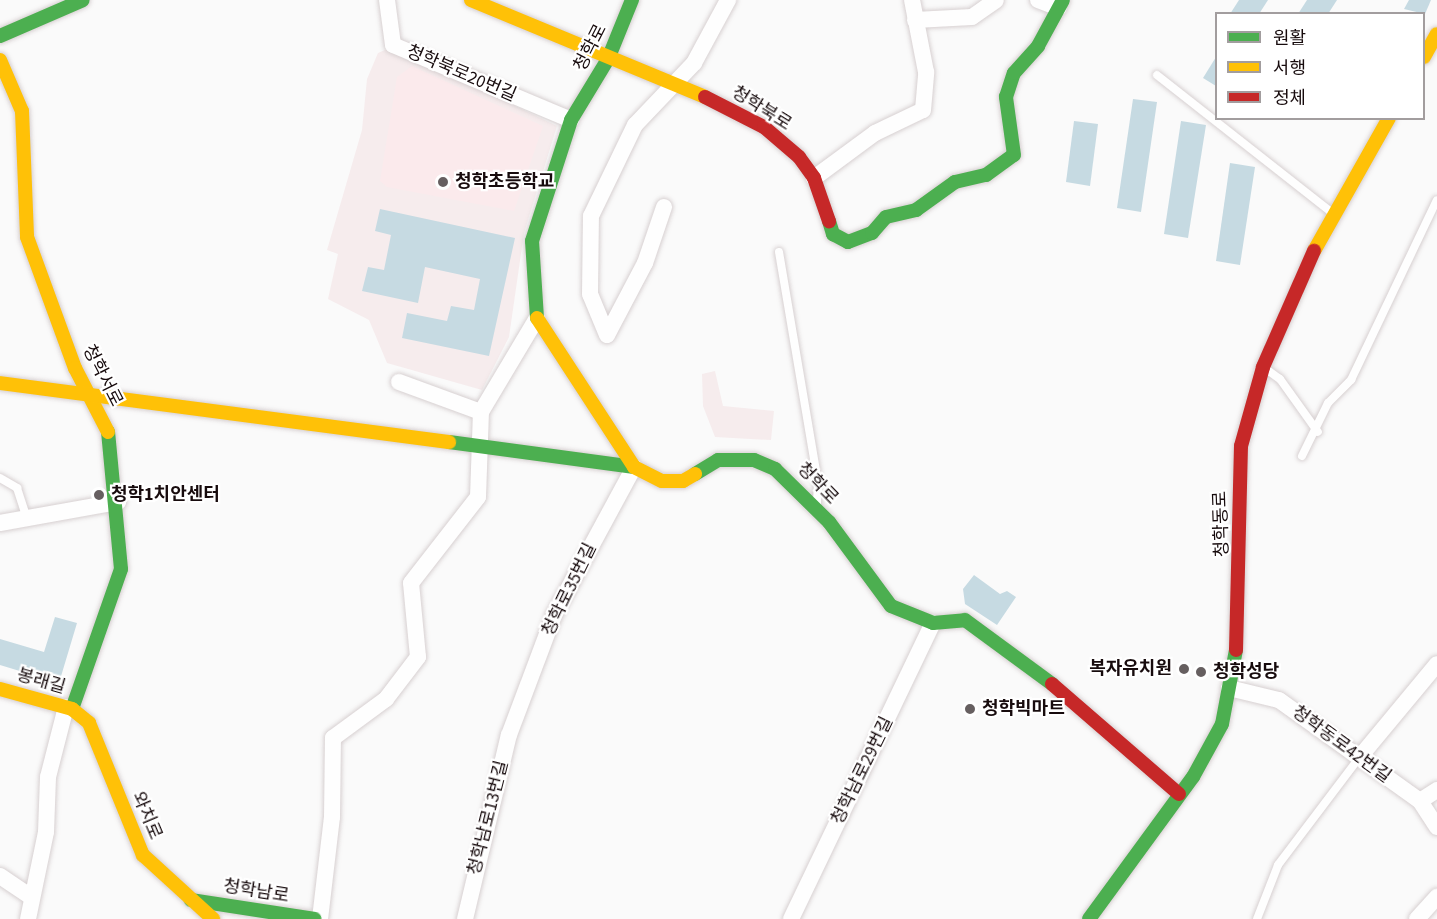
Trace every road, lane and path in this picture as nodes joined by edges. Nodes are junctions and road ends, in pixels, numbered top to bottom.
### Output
1 (83, 0) edge
2 (387, 0) edge
3 (471, 0) edge
4 (632, 0) edge
5 (728, 0) edge
6 (912, 0) edge
7 (996, 0) edge
8 (1038, 0) edge
9 (1061, 4) edge
10 (497, 5) edge
11 (915, 20) junction
12 (1437, 34) edge
13 (0, 36) edge
14 (1425, 55) edge
15 (0, 60) edge
16 (608, 60) junction
17 (1157, 75) dead end
18 (672, 85) junction
19 (571, 120) junction
20 (1388, 120) edge
21 (814, 178) junction
22 (1437, 200) edge
23 (664, 207) dead end
24 (1334, 214) junction
25 (779, 252) dead end
26 (537, 318) junction
27 (1263, 367) junction
28 (399, 382) dead end
29 (0, 383) edge
30 (91, 393) junction
31 (481, 412) junction
32 (1318, 432) junction
33 (481, 449) junction
34 (1302, 456) dead end
35 (634, 467) junction
36 (0, 478) edge
37 (118, 502) junction
38 (817, 509) junction
39 (26, 516) junction
40 (0, 523) edge
41 (933, 622) junction
42 (1437, 664) edge
43 (1229, 688) junction
44 (0, 689) edge
45 (69, 708) junction
46 (516, 717) joint
47 (1359, 758) junction
48 (1437, 790) edge
49 (1179, 794) junction
50 (1420, 801) junction
51 (1437, 827) edge
52 (0, 876) edge
53 (30, 896) junction
54 (1437, 897) edge
55 (191, 900) junction
56 (28, 919) edge
57 (213, 919) edge
58 (315, 919) edge
59 (320, 919) edge
60 (465, 919) edge
61 (791, 919) edge
62 (1089, 919) edge
63 (1257, 919) edge
64 (1417, 919) edge

1 - 13 street
2 - 19 street, 청학북로20번길
3 - 10 street, 청학북로
4 - 16 street, 청학로
5 - 18 street
6 - 11 street
7 - 11 street
8 - 9 street
9 - 21 street, 청학북로
10 - 16 street, 청학북로
11 - 21 street
12 - 14 street
15 - 30 street, 청학서로
16 - 18 street, 청학북로
16 - 19 street, 청학로
17 - 24 lane
18 - 21 street, 청학북로
18 - 23 street
19 - 26 street, 청학로
20 - 24 street, 청학동로
22 - 32 lane
24 - 27 street, 청학동로
25 - 38 lane
26 - 31 street
26 - 35 street, 청학로
27 - 32 lane
27 - 43 street, 청학동로
28 - 31 street
29 - 30 street
30 - 33 street
30 - 37 street, 청학서로
31 - 33 street
32 - 34 lane
33 - 35 street
33 - 59 street
35 - 38 street, 청학로
35 - 46 street, 청학로35번길
36 - 39 lane
37 - 39 street
37 - 45 street, 청학서로
38 - 41 street, 청학로
39 - 40 street
41 - 49 street, 청학로
41 - 61 street, 청학남로29번길
42 - 47 street
43 - 47 street, 청학동로42번길
43 - 49 street, 청학동로
44 - 45 street, 봉래길
45 - 53 street
45 - 55 street, 와치로
46 - 60 street, 청학남로13번길
47 - 50 street, 청학동로42번길
47 - 63 lane
48 - 50 street
49 - 62 street, 청학동로
50 - 51 street, 청학동로42번길
52 - 53 street
53 - 56 street
54 - 64 street
55 - 57 street, 와치로
55 - 58 street, 청학남로

